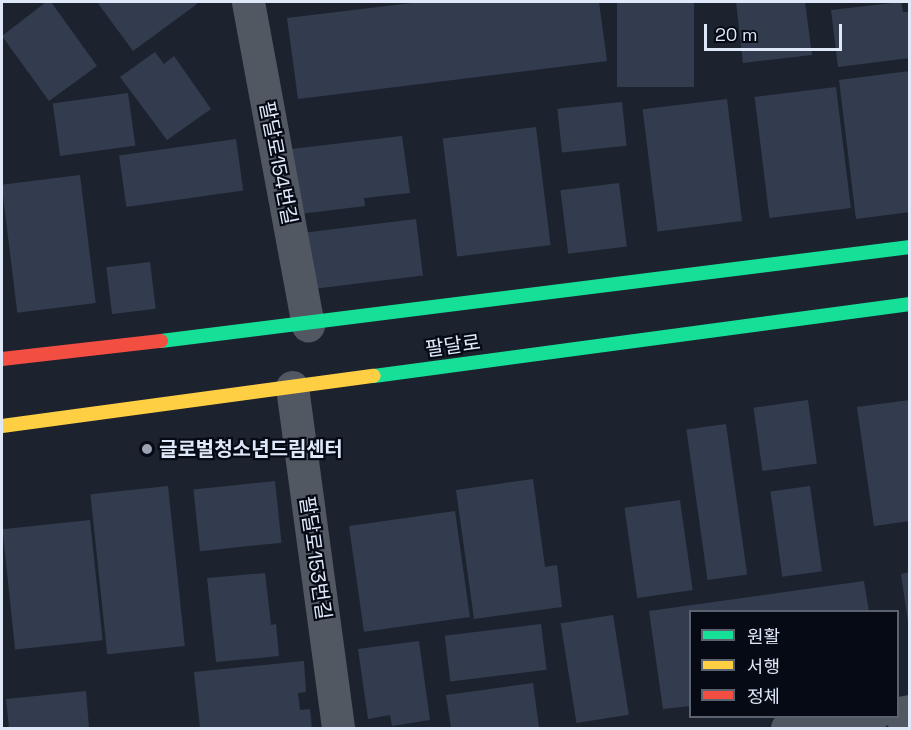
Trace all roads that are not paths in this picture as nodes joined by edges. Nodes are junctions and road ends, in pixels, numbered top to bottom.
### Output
1 (248, 2) edge
2 (909, 247) edge
3 (909, 304) edge
4 (309, 325) junction
5 (2, 359) edge
6 (292, 387) junction
7 (2, 426) edge
8 (865, 718) edge
9 (338, 729) edge
10 (787, 729) edge

1 - 4 street, 팔달로154번길
2 - 4 main road, 팔달로
3 - 6 main road, 팔달로
4 - 5 main road, 팔달로
6 - 7 main road, 팔달로
6 - 9 street, 팔달로153번길
8 - 10 street

